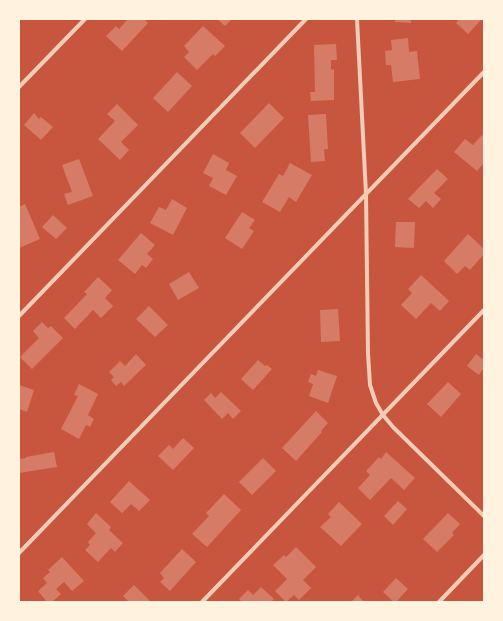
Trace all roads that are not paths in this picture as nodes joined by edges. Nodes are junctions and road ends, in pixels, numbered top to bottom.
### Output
1 (306, 19) edge
2 (357, 19) edge
3 (82, 20) edge
4 (484, 72) edge
5 (19, 87) edge
6 (366, 194) junction
7 (484, 310) edge
8 (19, 316) edge
9 (383, 415) junction
10 (484, 516) edge
11 (19, 553) edge
12 (484, 555) edge
13 (202, 602) edge
14 (438, 602) edge

1 - 8 street
2 - 6 street
3 - 5 street
4 - 6 street
6 - 9 street
6 - 11 street
7 - 9 street
9 - 10 street
9 - 13 street
12 - 14 street

